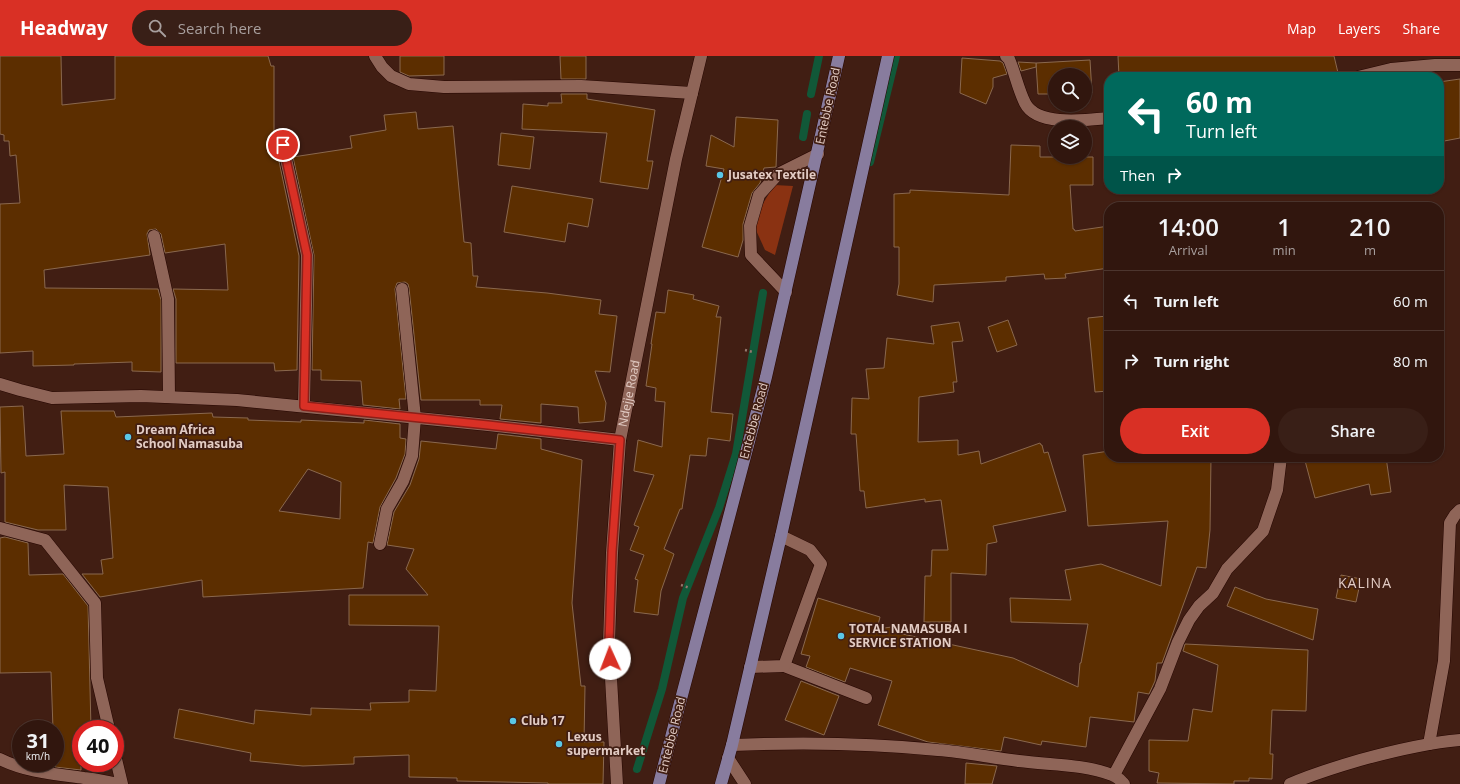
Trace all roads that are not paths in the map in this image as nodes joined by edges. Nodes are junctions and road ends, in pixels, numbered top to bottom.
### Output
1 (375, 56) edge
2 (701, 56) edge
3 (839, 56) edge
4 (888, 56) edge
5 (1006, 56) edge
6 (1460, 65) edge
7 (1376, 72) edge
8 (692, 93) junction
9 (1104, 118) edge
10 (283, 145) dead end
11 (818, 154) junction
12 (154, 236) dead end
13 (402, 289) dead end
14 (786, 292) junction
15 (0, 384) edge
16 (169, 397) junction
17 (304, 406) junction
18 (415, 418) junction
19 (620, 440) junction
20 (1280, 462) edge
21 (1460, 510) edge
22 (0, 528) edge
23 (781, 536) junction
24 (380, 544) dead end
25 (784, 666) junction
26 (750, 667) junction
27 (866, 698) dead end
28 (107, 720) edge
29 (1460, 740) edge
30 (1429, 744) junction
31 (732, 745) junction
32 (728, 758) junction
33 (0, 759) edge
34 (119, 772) edge
35 (1114, 775) junction
36 (121, 784) edge
37 (617, 784) edge
38 (660, 784) edge
39 (721, 784) edge
40 (745, 784) edge
41 (1124, 784) edge
42 (1290, 784) edge

1 - 8 street
2 - 8 street, Ndejje Road
3 - 11 main road, Entebbe Road
4 - 23 main road
5 - 9 street
6 - 7 street
8 - 19 street, Ndejje Road
10 - 17 street
11 - 14 main road, Entebbe Road
11 - 14 street
12 - 16 street
13 - 18 street
14 - 38 main road, Entebbe Road
15 - 16 street
16 - 17 street
17 - 18 street
18 - 19 street
18 - 24 street
19 - 37 street, Ndejje Road
20 - 35 street
21 - 30 street
22 - 28 street
23 - 25 street
23 - 26 main road
25 - 26 street
25 - 27 street
26 - 31 main road
29 - 30 street
30 - 42 street
31 - 32 main road
31 - 35 street
32 - 39 main road
32 - 40 street
33 - 36 street
34 - 36 street
35 - 41 street

